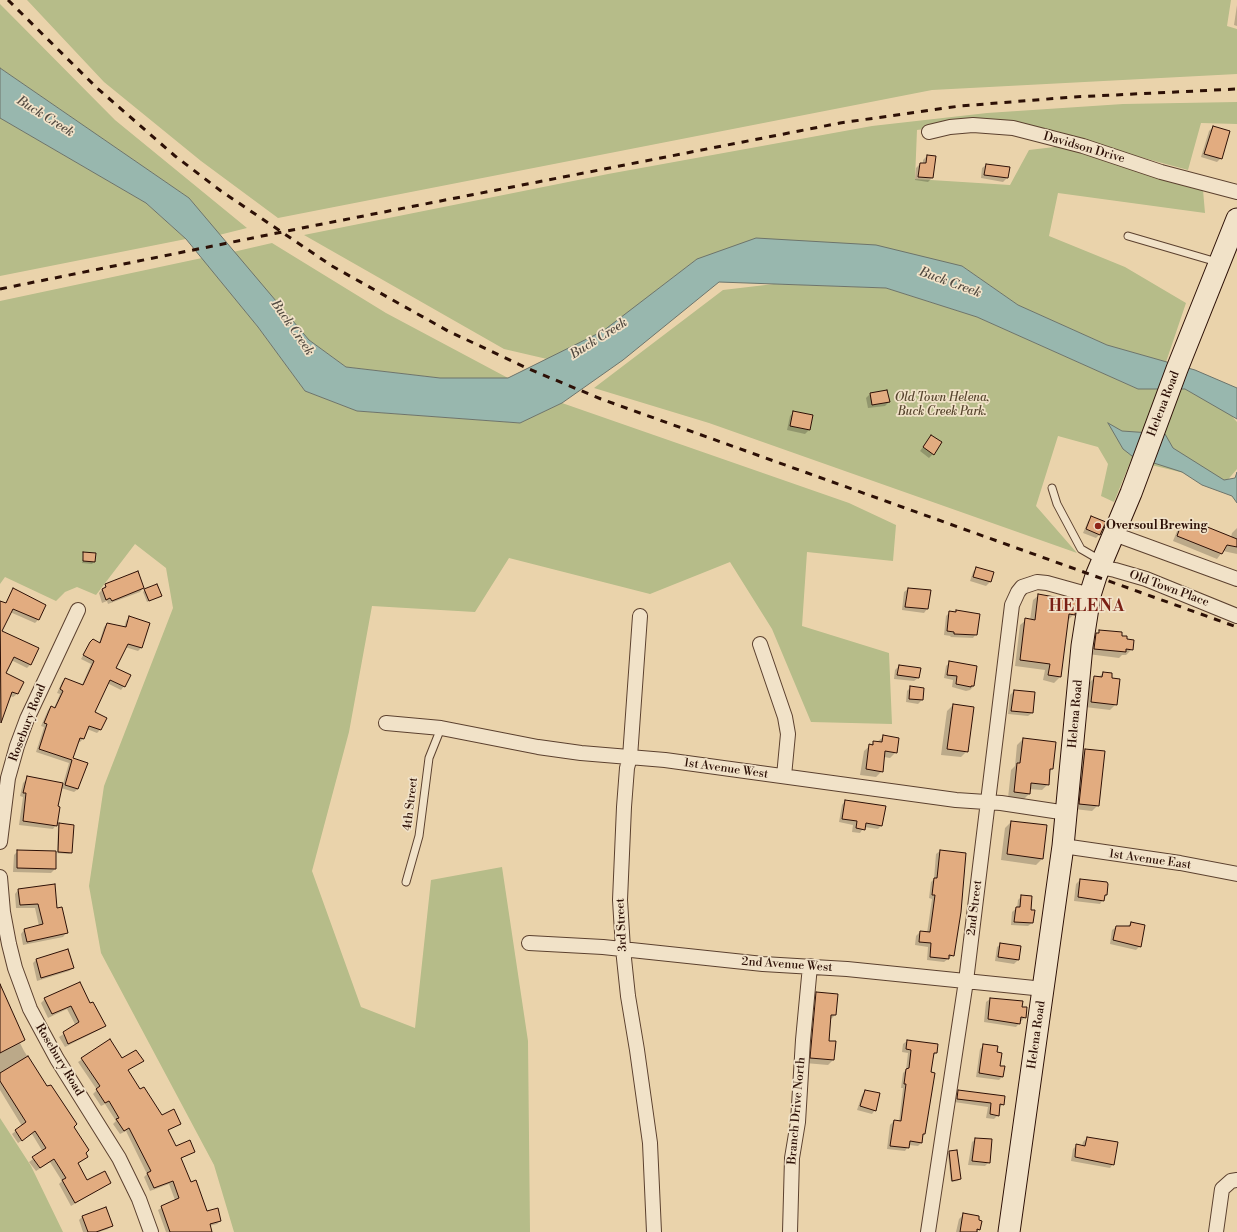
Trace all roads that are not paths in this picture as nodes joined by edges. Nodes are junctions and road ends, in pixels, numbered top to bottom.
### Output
1 (929, 132) dead end
2 (1237, 192) edge
3 (1237, 219) edge
4 (1128, 236) dead end
5 (1220, 263) junction
6 (1052, 488) dead end
7 (1114, 534) junction
8 (1101, 564) junction
9 (1237, 579) edge
10 (1090, 595) junction
11 (78, 610) dead end
12 (640, 616) dead end
13 (1237, 616) edge
14 (760, 644) dead end
15 (386, 723) dead end
16 (441, 728) junction
17 (630, 757) junction
18 (784, 776) junction
19 (988, 802) junction
20 (1067, 814) junction
21 (0, 842) edge
22 (1063, 846) junction
23 (1237, 874) edge
24 (0, 877) edge
25 (406, 882) dead end
26 (529, 943) dead end
27 (623, 949) junction
28 (810, 966) junction
29 (966, 981) junction
30 (1044, 989) junction
31 (1237, 1180) edge
32 (151, 1232) edge
33 (654, 1232) edge
34 (790, 1232) edge
35 (928, 1232) edge
36 (1009, 1232) edge
37 (1216, 1232) edge

1 - 2 street, Davidson Drive
3 - 5 main road, Helena Road
4 - 5 lane
5 - 7 main road, Helena Road
6 - 8 lane
7 - 8 main road, Helena Road
7 - 9 street
8 - 10 main road, Helena Road
8 - 13 street, Old Town Place
10 - 19 street, 2nd Street
10 - 20 main road, Helena Road
11 - 21 street, Rosebury Road
12 - 17 street, 3rd Street
14 - 18 street
15 - 16 street, 1st Avenue West
16 - 17 street, 1st Avenue West
16 - 25 lane, 4th Street
17 - 18 street, 1st Avenue West
17 - 27 street, 3rd Street
18 - 19 street, 1st Avenue West
19 - 20 street, 1st Avenue West
19 - 29 street, 2nd Street
20 - 22 main road, Helena Road
22 - 23 street, 1st Avenue East
22 - 30 main road, Helena Road
24 - 32 street, Rosebury Road
26 - 27 street, 2nd Avenue West
27 - 28 street, 2nd Avenue West
27 - 33 street, 3rd Street
28 - 29 street, 2nd Avenue West
28 - 34 street, Branch Drive North
29 - 30 street, 2nd Avenue West
29 - 35 street, 2nd Street
30 - 36 main road, Helena Road
31 - 37 street

